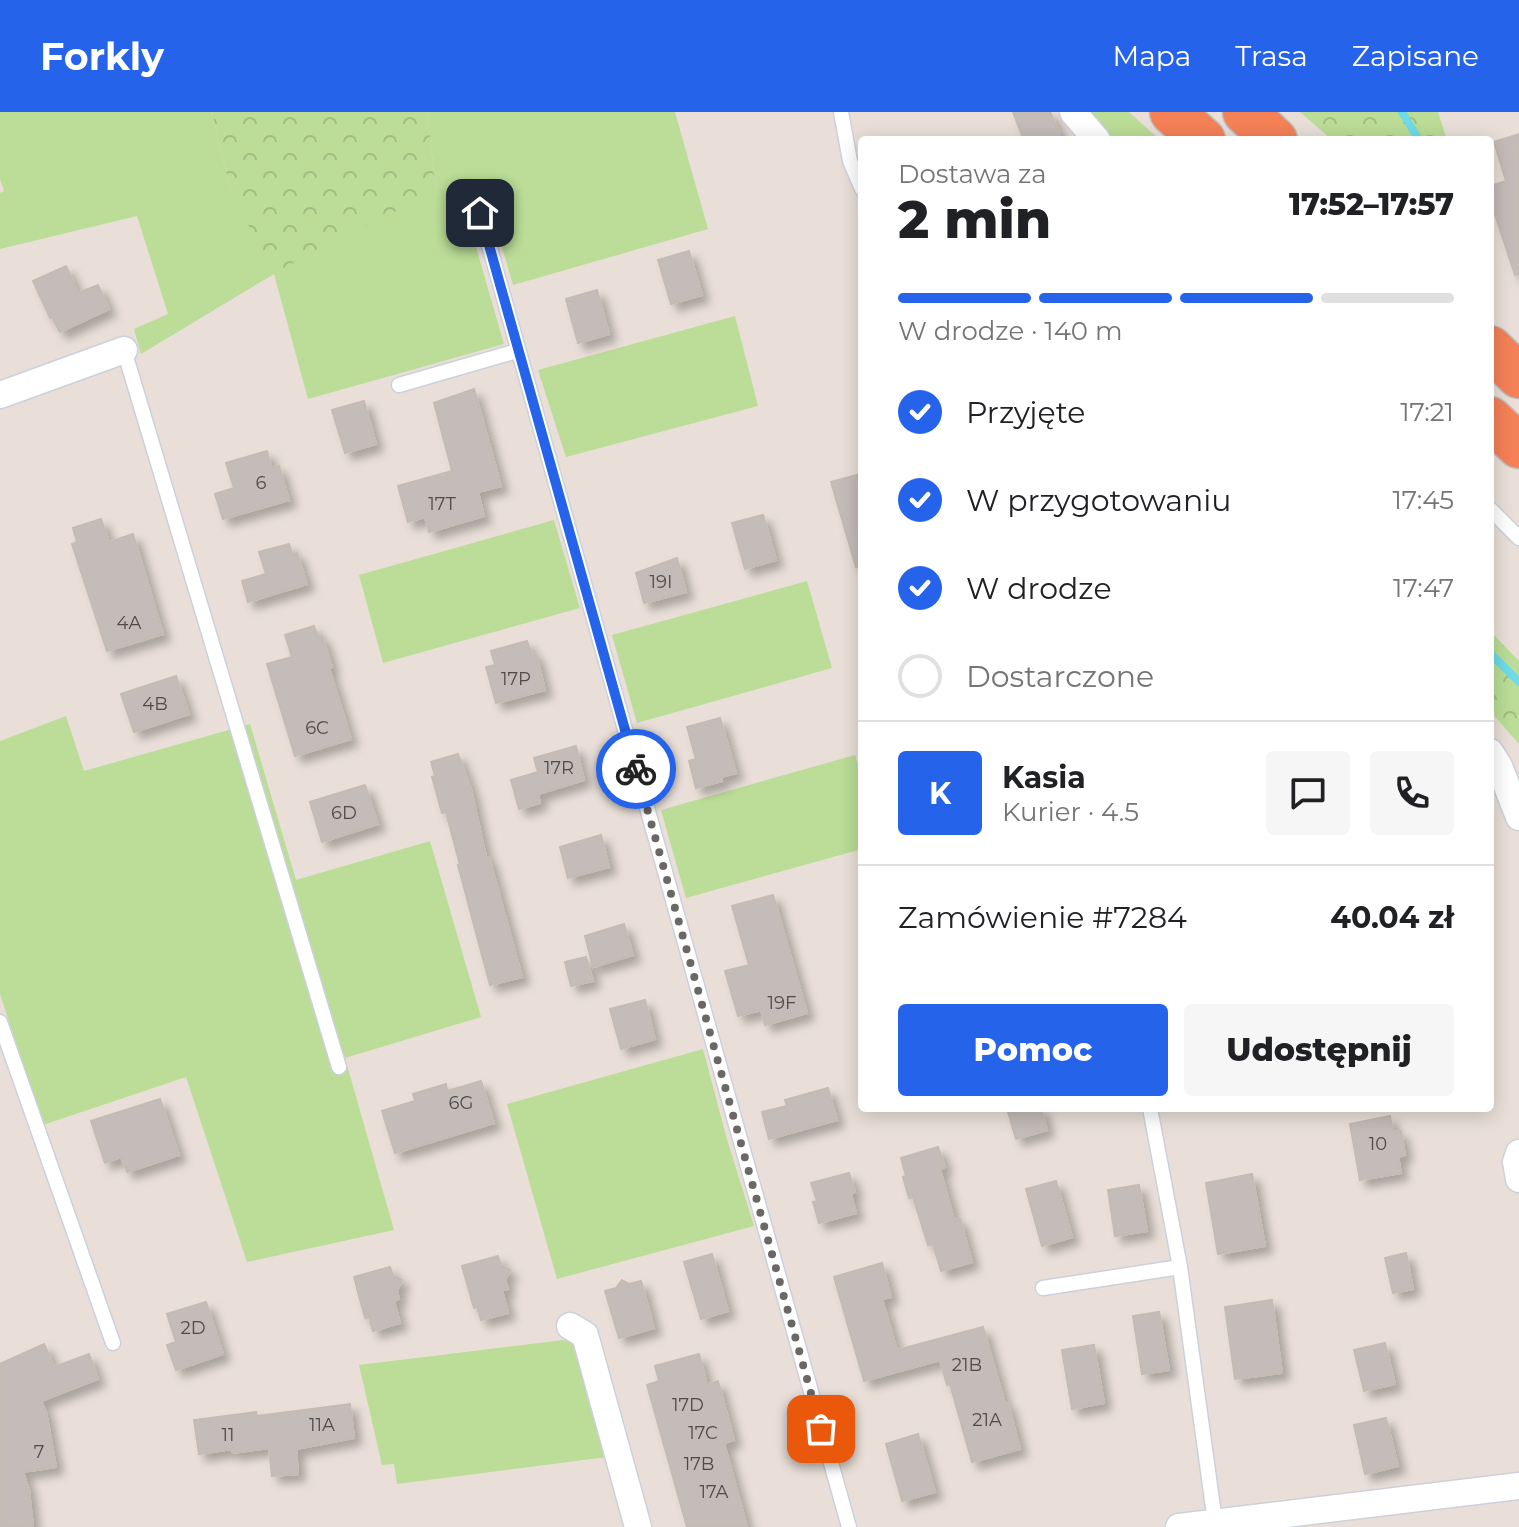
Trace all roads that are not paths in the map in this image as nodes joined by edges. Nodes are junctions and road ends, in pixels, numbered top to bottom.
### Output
1 (841, 112) edge
2 (1073, 112) edge
3 (1172, 112) edge
4 (1245, 112) edge
5 (1094, 136) edge
6 (1199, 136) edge
7 (1271, 136) edge
8 (858, 180) edge
9 (480, 213) dead end
10 (124, 350) joint
11 (517, 351) junction
12 (1494, 352) edge
13 (1519, 376) edge
14 (399, 385) dead end
15 (0, 395) edge
16 (1494, 423) edge
17 (1519, 446) edge
18 (1494, 513) edge
19 (1519, 538) edge
20 (1494, 758) edge
21 (1519, 817) edge
22 (0, 1022) edge
23 (339, 1067) dead end
24 (1151, 1112) edge
25 (1519, 1153) edge
26 (1519, 1179) edge
27 (1180, 1267) junction
28 (1043, 1288) dead end
29 (570, 1326) dead end
30 (113, 1343) dead end
31 (1519, 1486) edge
32 (1215, 1522) junction
33 (638, 1527) edge
34 (849, 1527) edge
35 (1179, 1527) edge

1 - 8 lane
2 - 5 street
3 - 6 highway
4 - 7 highway
9 - 11 lane
10 - 15 street
10 - 23 lane
11 - 14 lane
11 - 34 lane
12 - 13 highway
16 - 17 highway
18 - 19 lane
20 - 21 street
22 - 30 lane
24 - 27 lane
25 - 26 street
27 - 28 lane
27 - 32 lane
29 - 33 street
31 - 32 street
32 - 35 street

